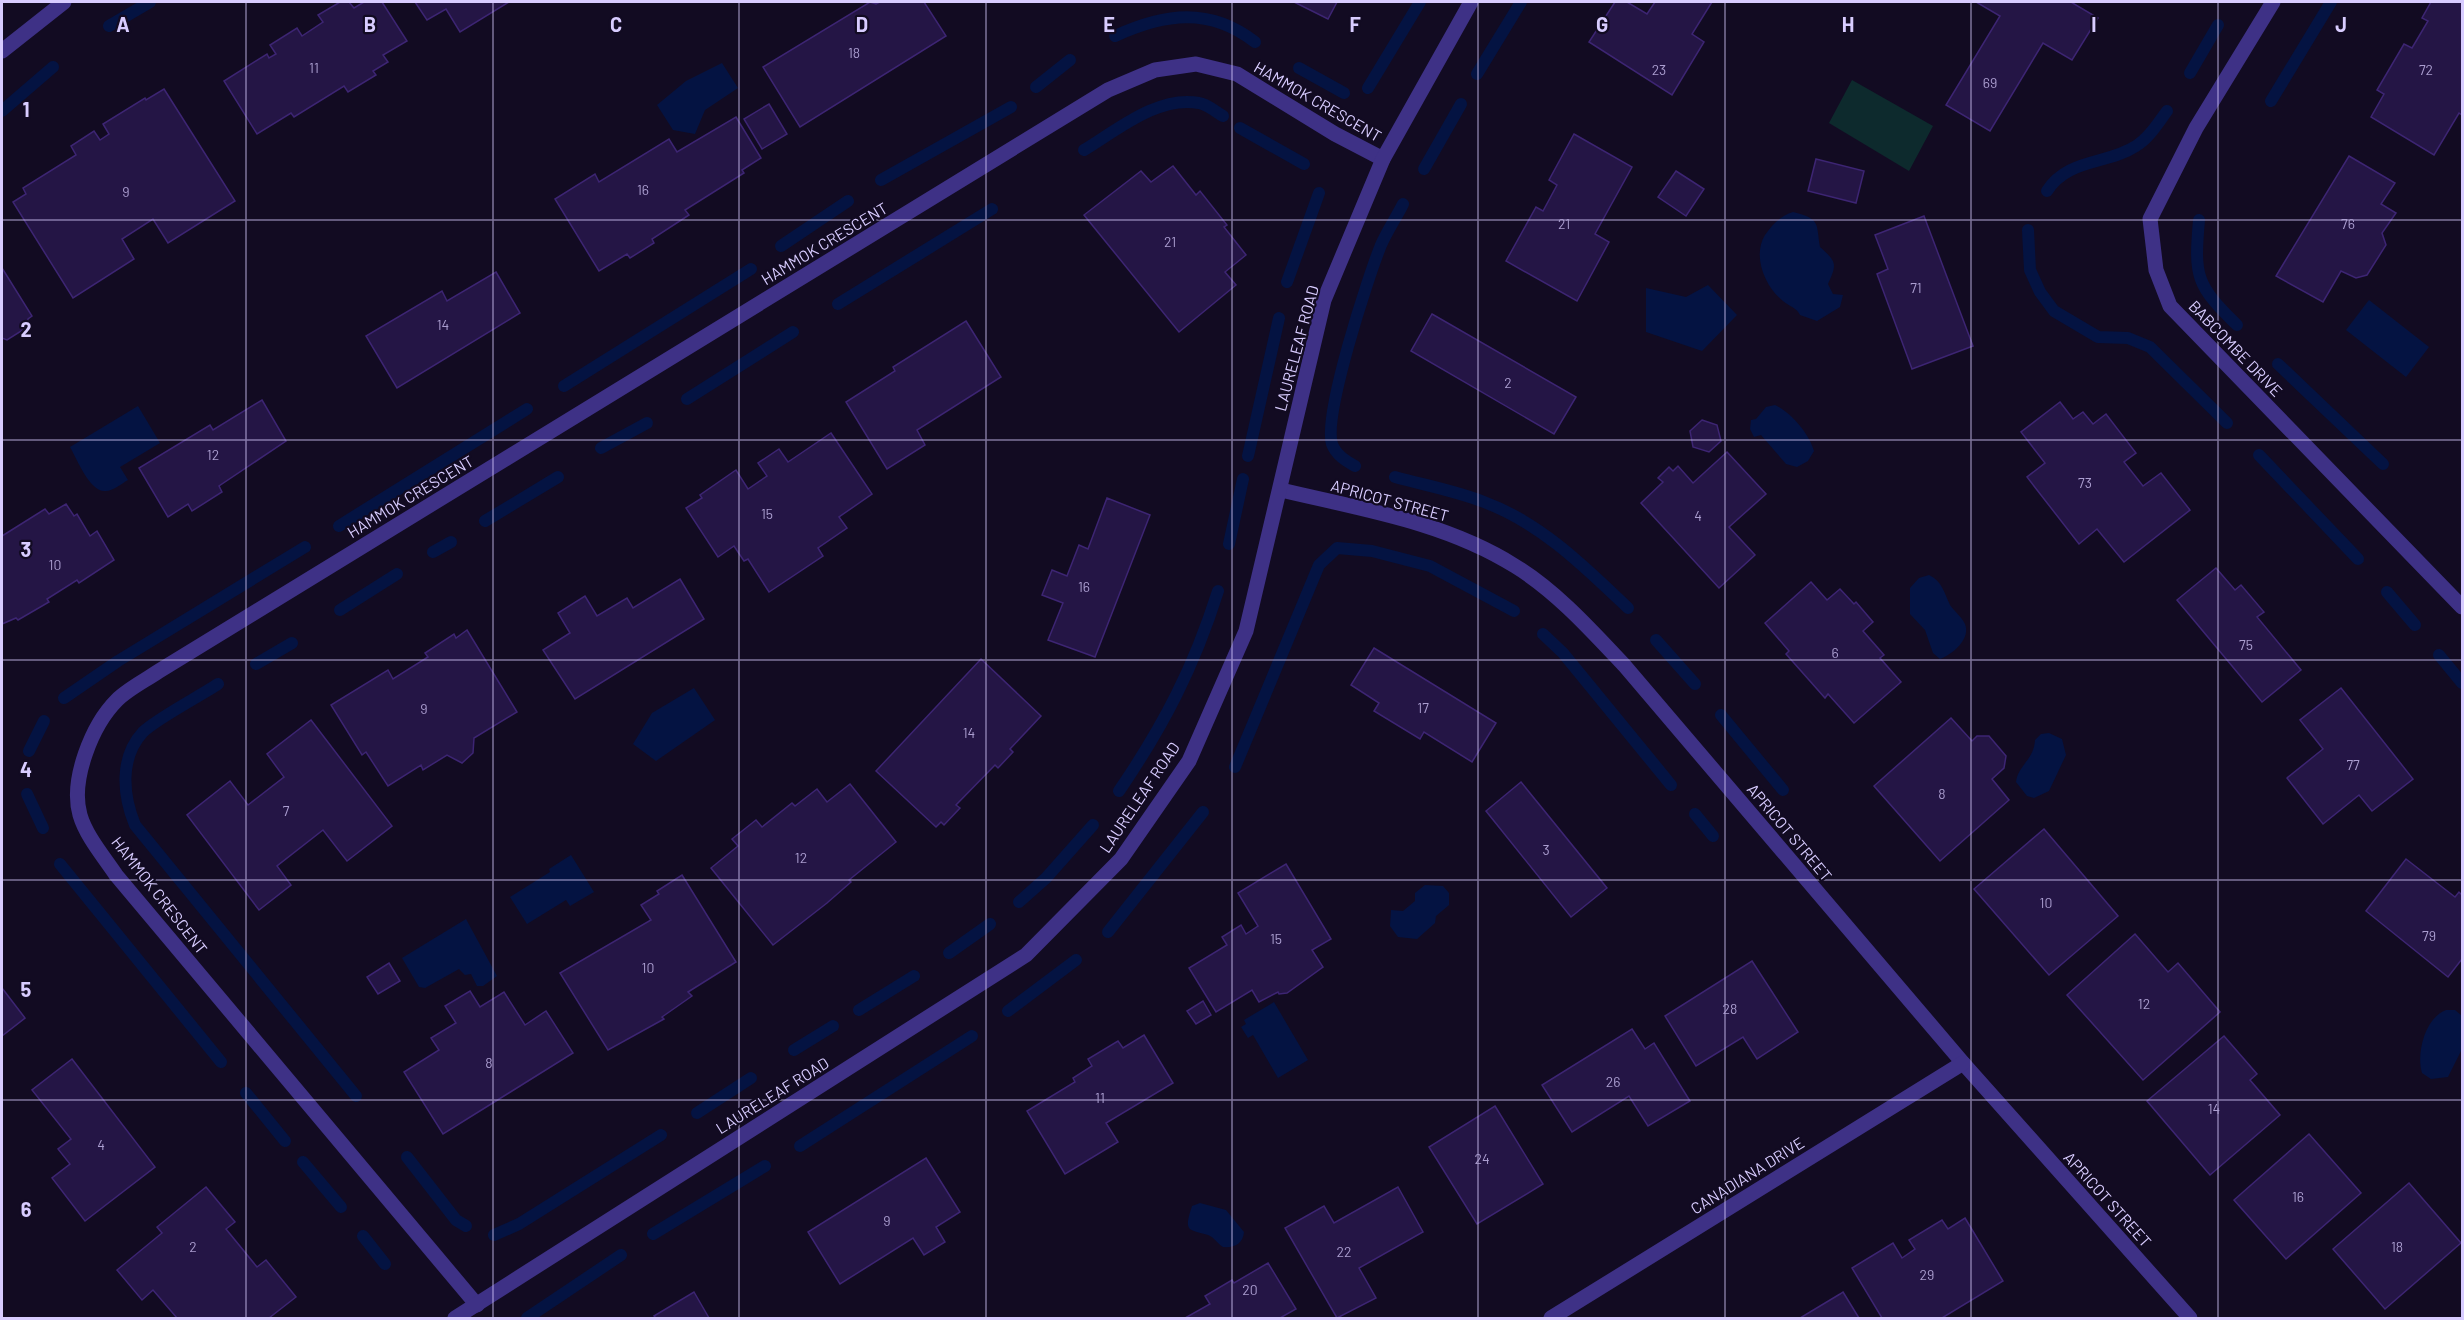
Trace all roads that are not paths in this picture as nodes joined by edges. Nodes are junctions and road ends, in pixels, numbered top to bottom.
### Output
1 (64, 2) edge
2 (1471, 2) edge
3 (2273, 2) edge
4 (2, 51) edge
5 (1383, 159) junction
6 (1281, 490) junction
7 (2463, 607) edge
8 (1963, 1063) junction
9 (477, 1305) junction
10 (455, 1318) edge
11 (1551, 1318) edge
12 (2190, 1318) edge

1 - 4 street
2 - 5 street, LAURELEAF ROAD
3 - 7 street, BABCOMBE DRIVE
5 - 6 street, LAURELEAF ROAD
5 - 9 street, HAMMOK CRESCENT
6 - 8 street, APRICOT STREET
6 - 9 street, LAURELEAF ROAD
8 - 11 street, CANADIANA DRIVE
8 - 12 street, APRICOT STREET
9 - 10 street, LAURELEAF ROAD

